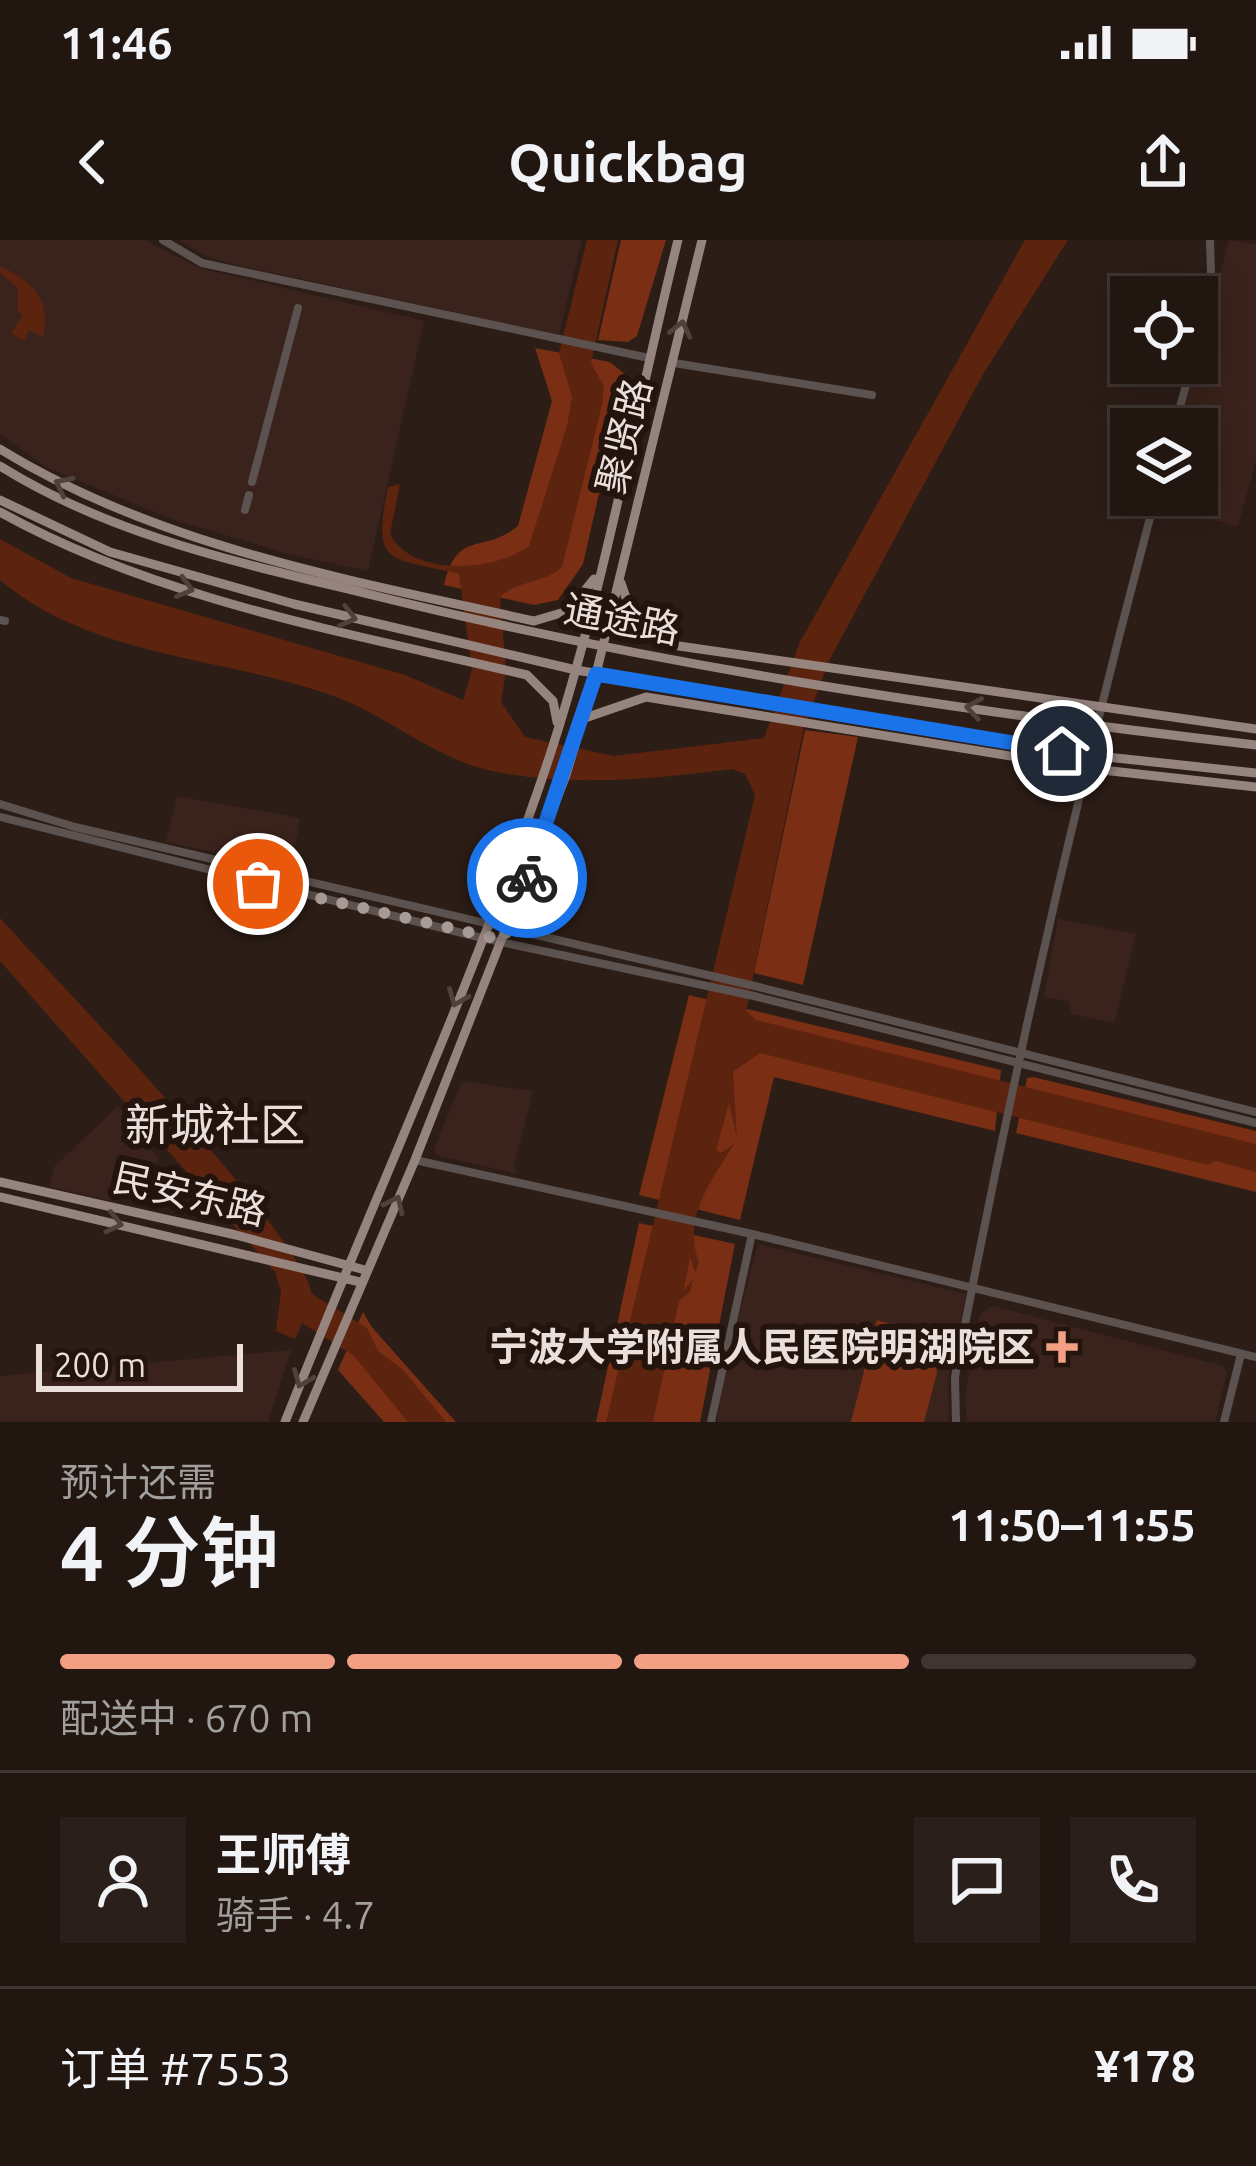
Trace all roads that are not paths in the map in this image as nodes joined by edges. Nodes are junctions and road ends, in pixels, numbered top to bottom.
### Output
1 (163, 240) edge
2 (678, 240) edge
3 (701, 240) edge
4 (1210, 240) edge
5 (1210, 276) edge
6 (298, 308) dead end
7 (649, 358) junction
8 (674, 363) junction
9 (872, 395) dead end
10 (0, 449) edge
11 (0, 466) edge
12 (253, 482) dead end
13 (249, 495) dead end
14 (0, 500) edge
15 (245, 510) dead end
16 (0, 512) edge
17 (1150, 516) edge
18 (600, 568) junction
19 (620, 578) junction
20 (583, 642) junction
21 (603, 646) junction
22 (576, 670) junction
23 (596, 674) junction
24 (1099, 707) junction
25 (585, 718) junction
26 (1095, 727) junction
27 (1256, 729) edge
28 (556, 734) junction
29 (1256, 745) edge
30 (1088, 755) junction
31 (1084, 768) junction
32 (1256, 773) edge
33 (1256, 787) edge
34 (0, 804) edge
35 (0, 817) edge
36 (487, 925) junction
37 (508, 928) junction
38 (482, 938) junction
39 (503, 940) junction
40 (707, 980) junction
41 (757, 991) junction
42 (1021, 1052) junction
43 (1018, 1063) junction
44 (1256, 1112) edge
45 (1256, 1123) edge
46 (415, 1160) junction
47 (0, 1182) edge
48 (0, 1197) edge
49 (752, 1234) junction
50 (348, 1263) junction
51 (365, 1270) junction
52 (343, 1275) junction
53 (360, 1282) junction
54 (972, 1288) junction
55 (1241, 1354) junction
56 (1256, 1357) edge
57 (285, 1422) edge
58 (303, 1422) edge
59 (711, 1422) edge
60 (956, 1422) edge
61 (1224, 1422) edge

1 - 7 street
2 - 7 main road, 聚贤路
8 -> 3 main road, 聚贤路
4 - 5 street
6 - 12 street
7 - 18 main road, 聚贤路
8 - 9 street
8 - 19 main road, 聚贤路
18 -> 10 main road
11 - 20 main road, 通途路
13 - 15 street
14 -> 22 main road, 通途路
16 -> 28 main road
17 - 24 street
18 - 20 main road, 聚贤路
19 - 21 main road, 聚贤路
19 - 24 main road
20 - 21 main road, 通途路
20 - 22 main road, 聚贤路
21 - 23 main road, 聚贤路
26 -> 21 main road, 通途路
22 - 23 main road, 通途路
22 - 28 main road, 聚贤路
23 - 25 main road, 聚贤路
23 - 30 main road, 通途路
24 - 26 street
24 - 27 main road
25 - 31 main road
25 - 37 main road, 聚贤路
26 - 29 main road, 通途路
26 - 30 street
28 - 36 main road, 聚贤路
30 - 31 street
30 - 32 main road, 通途路
31 - 33 main road
31 - 42 street
34 - 36 street
35 - 38 street
36 - 37 street
36 - 38 main road, 聚贤路
37 - 39 main road, 聚贤路
37 - 40 street
38 - 39 street
38 -> 50 main road, 聚贤路
39 - 40 street
39 - 46 main road, 聚贤路
40 - 41 street
41 - 42 street
41 - 43 street
42 - 43 street
42 - 44 street
43 - 45 street
43 - 54 street
46 - 49 street
51 -> 46 main road, 聚贤路
47 - 50 main road, 民安东路
48 -> 52 main road, 民安东路
49 - 54 street
49 - 59 street
50 - 51 main road, 民安东路
50 - 52 main road, 聚贤路
51 - 53 main road, 聚贤路
52 - 53 main road, 民安东路
52 -> 57 main road, 聚贤路
53 - 58 main road, 聚贤路
54 - 55 street
54 - 60 street
55 - 56 street
55 - 61 street

